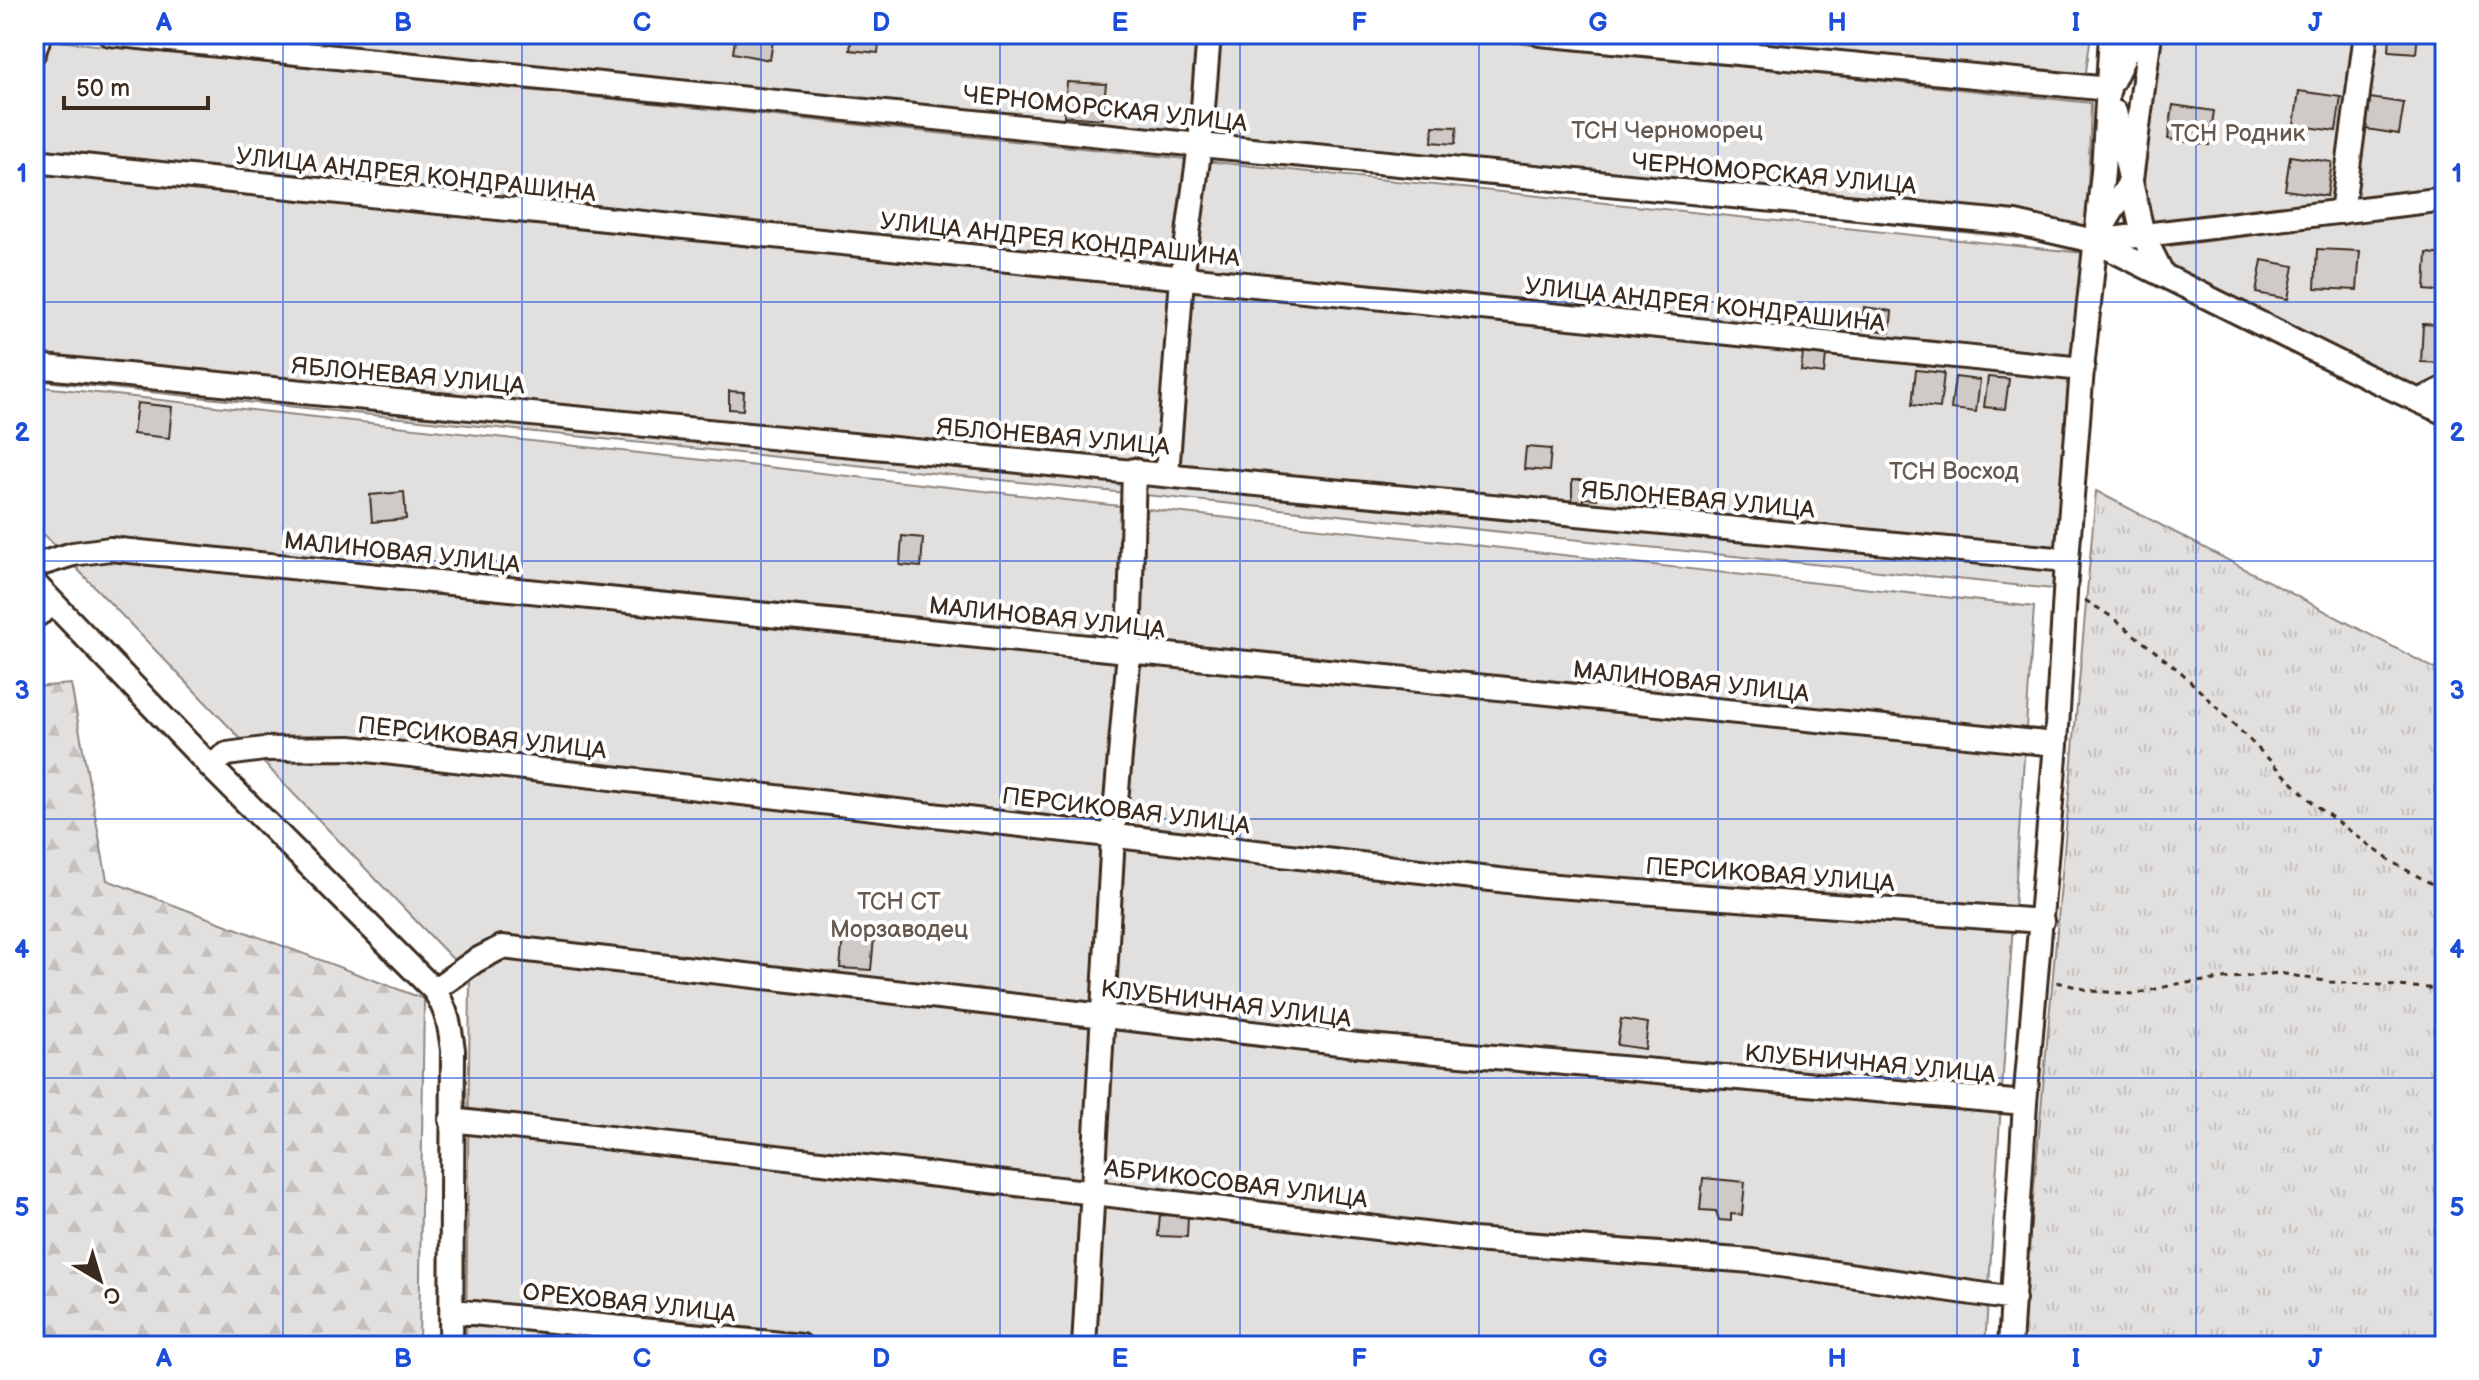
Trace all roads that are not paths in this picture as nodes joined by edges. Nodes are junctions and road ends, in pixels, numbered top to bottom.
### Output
1 (40, 34) edge
2 (110, 34) edge
3 (1209, 34) edge
4 (1540, 34) edge
5 (2111, 34) edge
6 (2135, 34) edge
7 (2150, 34) edge
8 (2366, 34) edge
9 (34, 52) edge
10 (2109, 89) junction
11 (1200, 145) junction
12 (34, 161) edge
13 (2131, 180) junction
14 (2445, 199) edge
15 (2342, 212) junction
16 (2143, 235) junction
17 (2094, 241) junction
18 (2163, 275) junction
19 (1182, 278) junction
20 (34, 366) edge
21 (2082, 369) junction
22 (2445, 388) edge
23 (2419, 401) junction
24 (2445, 413) edge
25 (1134, 470) junction
26 (1167, 474) junction
27 (2067, 560) junction
28 (34, 566) edge
29 (34, 583) edge
30 (54, 604) junction
31 (34, 617) edge
32 (1129, 652) junction
33 (2056, 744) junction
34 (210, 766) junction
35 (1113, 836) junction
36 (2042, 921) junction
37 (434, 990) junction
38 (1104, 1016) junction
39 (2025, 1103) junction
40 (451, 1120) junction
41 (1095, 1193) junction
42 (2014, 1299) junction
43 (453, 1311) junction
44 (451, 1346) edge
45 (801, 1346) edge
46 (1084, 1346) edge
47 (2010, 1346) edge

1 - 9 street
2 - 11 street, ЧЕРНОМОРСКАЯ УЛИЦА
3 - 11 street
4 - 10 street
5 - 10 street
6 - 10 street
7 - 13 street
8 - 15 street
10 - 13 street
10 - 17 street
11 - 17 street, ЧЕРНОМОРСКАЯ УЛИЦА
11 - 19 street
12 - 19 street, УЛИЦА АНДРЕЯ КОНДРАШИНА
13 - 16 street
13 - 17 street
14 - 15 street
15 - 16 street
16 - 17 street
16 - 18 street
17 - 18 street
17 - 21 street
18 - 23 street
19 - 21 street, УЛИЦА АНДРЕЯ КОНДРАШИНА
19 - 26 street
20 - 25 street, ЯБЛОНЕВАЯ УЛИЦА
21 - 27 street
22 - 23 street
23 - 24 street
25 - 26 street, ЯБЛОНЕВАЯ УЛИЦА
25 - 32 street
26 - 27 street, ЯБЛОНЕВАЯ УЛИЦА
27 - 33 street
28 - 32 street, МАЛИНОВАЯ УЛИЦА
29 - 30 street
30 - 31 street
30 - 34 street
32 - 33 street, МАЛИНОВАЯ УЛИЦА
32 - 35 street
33 - 36 street
34 - 35 street, ПЕРСИКОВАЯ УЛИЦА
34 - 37 street
35 - 36 street, ПЕРСИКОВАЯ УЛИЦА
35 - 38 street
36 - 39 street
37 - 38 street, КЛУБНИЧНАЯ УЛИЦА
37 - 40 street
38 - 39 street, КЛУБНИЧНАЯ УЛИЦА
38 - 41 street
39 - 42 street
40 - 41 street, АБРИКОСОВАЯ УЛИЦА
40 - 43 street
41 - 42 street, АБРИКОСОВАЯ УЛИЦА
41 - 46 street
42 - 47 street
43 - 44 street
43 - 45 street, ОРЕХОВАЯ УЛИЦА

